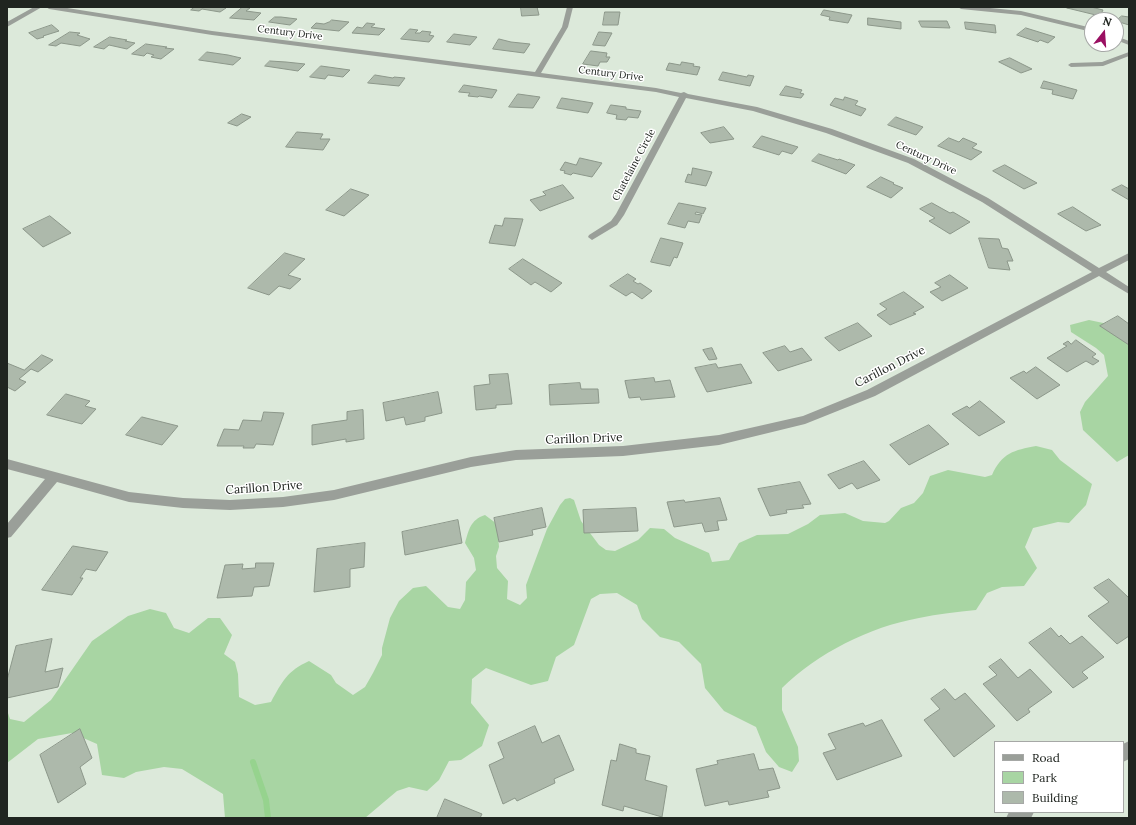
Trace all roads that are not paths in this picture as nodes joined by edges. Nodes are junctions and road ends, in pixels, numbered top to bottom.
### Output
1 (39, 7) edge
2 (49, 7) edge
3 (570, 7) edge
4 (962, 7) edge
5 (975, 7) edge
6 (7, 25) edge
7 (1084, 28) edge
8 (1129, 54) edge
9 (1071, 65) dead end
10 (537, 74) junction
11 (684, 94) junction
12 (592, 237) dead end
13 (1129, 256) edge
14 (1100, 273) junction
15 (1129, 291) edge
16 (7, 464) edge
17 (54, 477) junction
18 (7, 533) edge
19 (1024, 813) edge
20 (1014, 818) edge

1 - 6 street
2 - 10 street, Century Drive
3 - 10 street
4 - 5 street
5 - 7 street
8 - 9 street
10 - 11 street, Century Drive
11 - 12 street, Chatelaine Circle
11 - 14 street, Century Drive
13 - 14 street, Carillon Drive
14 - 15 street, Century Drive
14 - 17 street, Carillon Drive
16 - 17 street, Carillon Drive
17 - 18 street
19 - 20 street

